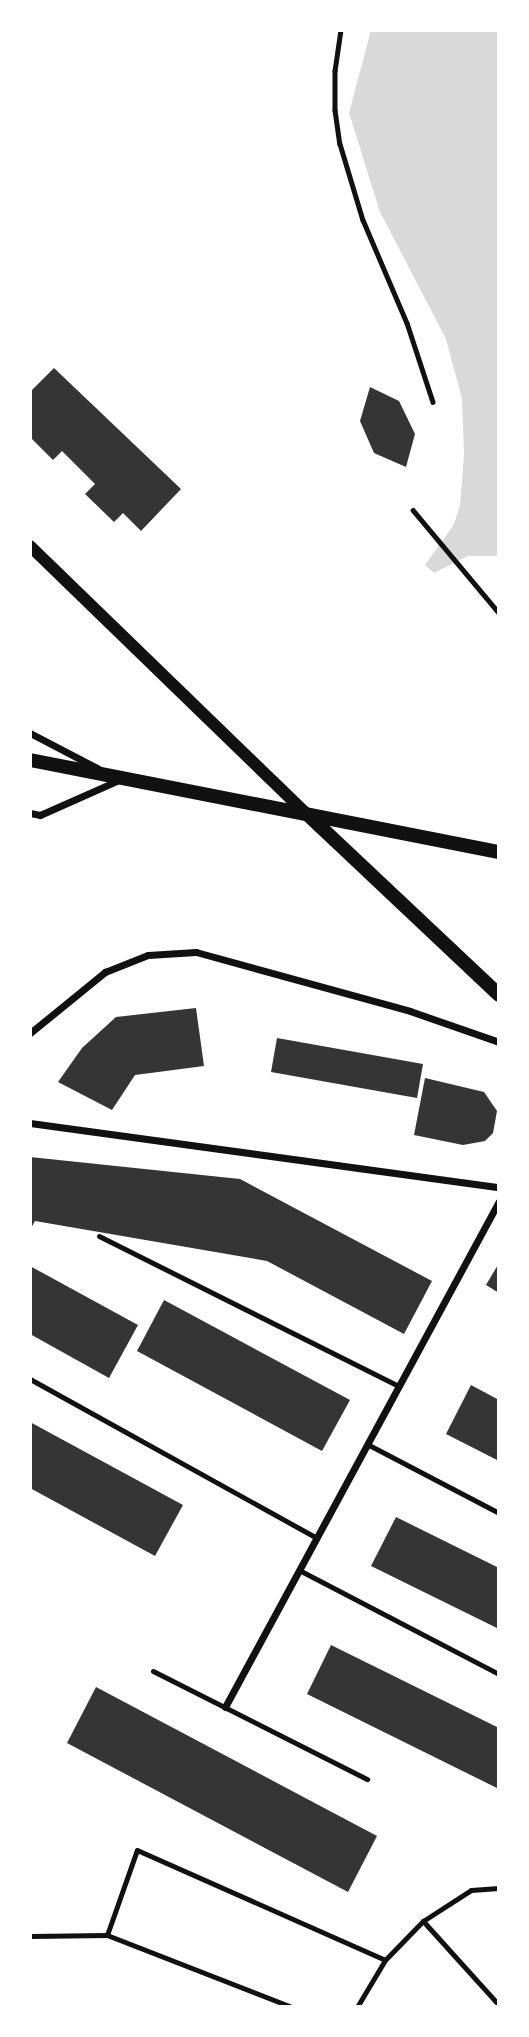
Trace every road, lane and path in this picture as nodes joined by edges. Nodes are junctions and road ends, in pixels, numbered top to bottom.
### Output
1 (341, 30) edge
2 (433, 402) dead end
3 (413, 510) dead end
4 (30, 546) edge
5 (499, 613) edge
6 (30, 733) edge
7 (30, 760) edge
8 (119, 780) junction
9 (30, 813) edge
10 (307, 814) junction
11 (499, 852) edge
12 (499, 995) edge
13 (30, 1033) edge
14 (499, 1042) edge
15 (30, 1123) edge
16 (499, 1187) edge
17 (499, 1201) edge
18 (99, 1236) dead end
19 (30, 1379) edge
20 (399, 1386) junction
21 (367, 1444) junction
22 (499, 1513) edge
23 (317, 1538) junction
24 (299, 1570) junction
25 (153, 1671) dead end
26 (499, 1674) edge
27 (225, 1707) junction
28 (367, 1779) dead end
29 (499, 1888) edge
30 (423, 1921) junction
31 (107, 1935) junction
32 (30, 1936) edge
33 (385, 1961) junction
34 (499, 2005) edge
35 (292, 2007) edge
36 (357, 2007) edge

1 - 2 path
3 - 5 path
4 - 10 street
6 - 8 street
7 - 8 main road
8 - 9 street
8 - 10 main road
10 - 11 main road
10 - 12 main road
13 - 14 street
15 - 16 street
17 - 20 street
18 - 20 lane
19 - 23 lane
20 - 21 street
21 - 22 lane
21 - 23 street
23 - 24 street
24 - 26 lane
24 - 27 street
25 - 27 lane
27 - 28 lane
29 - 30 lane
30 - 33 lane
30 - 34 lane
31 - 32 lane
31 - 33 lane
31 - 35 lane
33 - 36 lane

